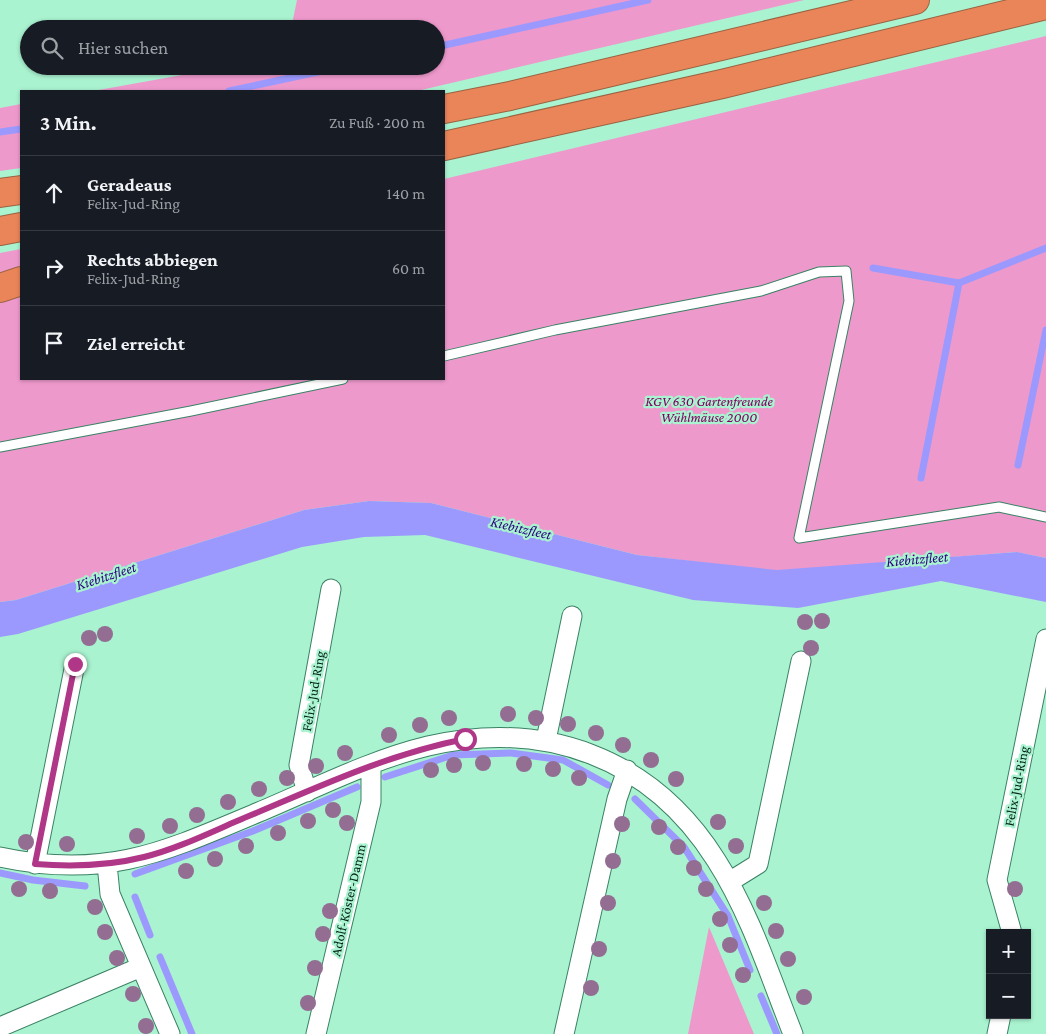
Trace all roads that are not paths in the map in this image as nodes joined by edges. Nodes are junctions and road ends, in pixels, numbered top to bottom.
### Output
1 (915, 0) edge
2 (1046, 5) edge
3 (445, 109) edge
4 (445, 146) edge
5 (20, 190) edge
6 (0, 194) edge
7 (20, 227) edge
8 (0, 231) edge
9 (20, 281) edge
10 (0, 288) edge
11 (445, 356) edge
12 (338, 380) edge
13 (0, 448) edge
14 (1046, 517) edge
15 (331, 589) dead end
16 (572, 616) dead end
17 (1046, 639) edge
18 (801, 661) dead end
19 (75, 664) dead end
20 (546, 740) junction
21 (371, 765) junction
22 (626, 770) junction
23 (307, 792) junction
24 (0, 857) edge
25 (35, 864) junction
26 (108, 864) junction
27 (729, 882) junction
28 (1011, 929) edge
29 (141, 967) junction
30 (1000, 1019) edge
31 (0, 1027) edge
32 (170, 1034) edge
33 (316, 1034) edge
34 (564, 1034) edge
35 (793, 1034) edge
36 (997, 1034) edge

1 - 3 highway
2 - 4 highway
5 - 6 highway
7 - 8 highway
9 - 10 highway
11 - 14 lane
12 - 13 lane
15 - 23 street, Felix-Jud-Ring
16 - 20 street
17 - 28 street, Felix-Jud-Ring
18 - 27 street
19 - 25 street
20 - 21 street
20 - 22 street
21 - 23 street
21 - 33 street, Adolf-Köster-Damm
22 - 27 street
22 - 34 street
23 - 26 street
24 - 25 street
25 - 26 street
26 - 29 street
27 - 35 street
29 - 31 street
29 - 32 street
30 - 36 street

